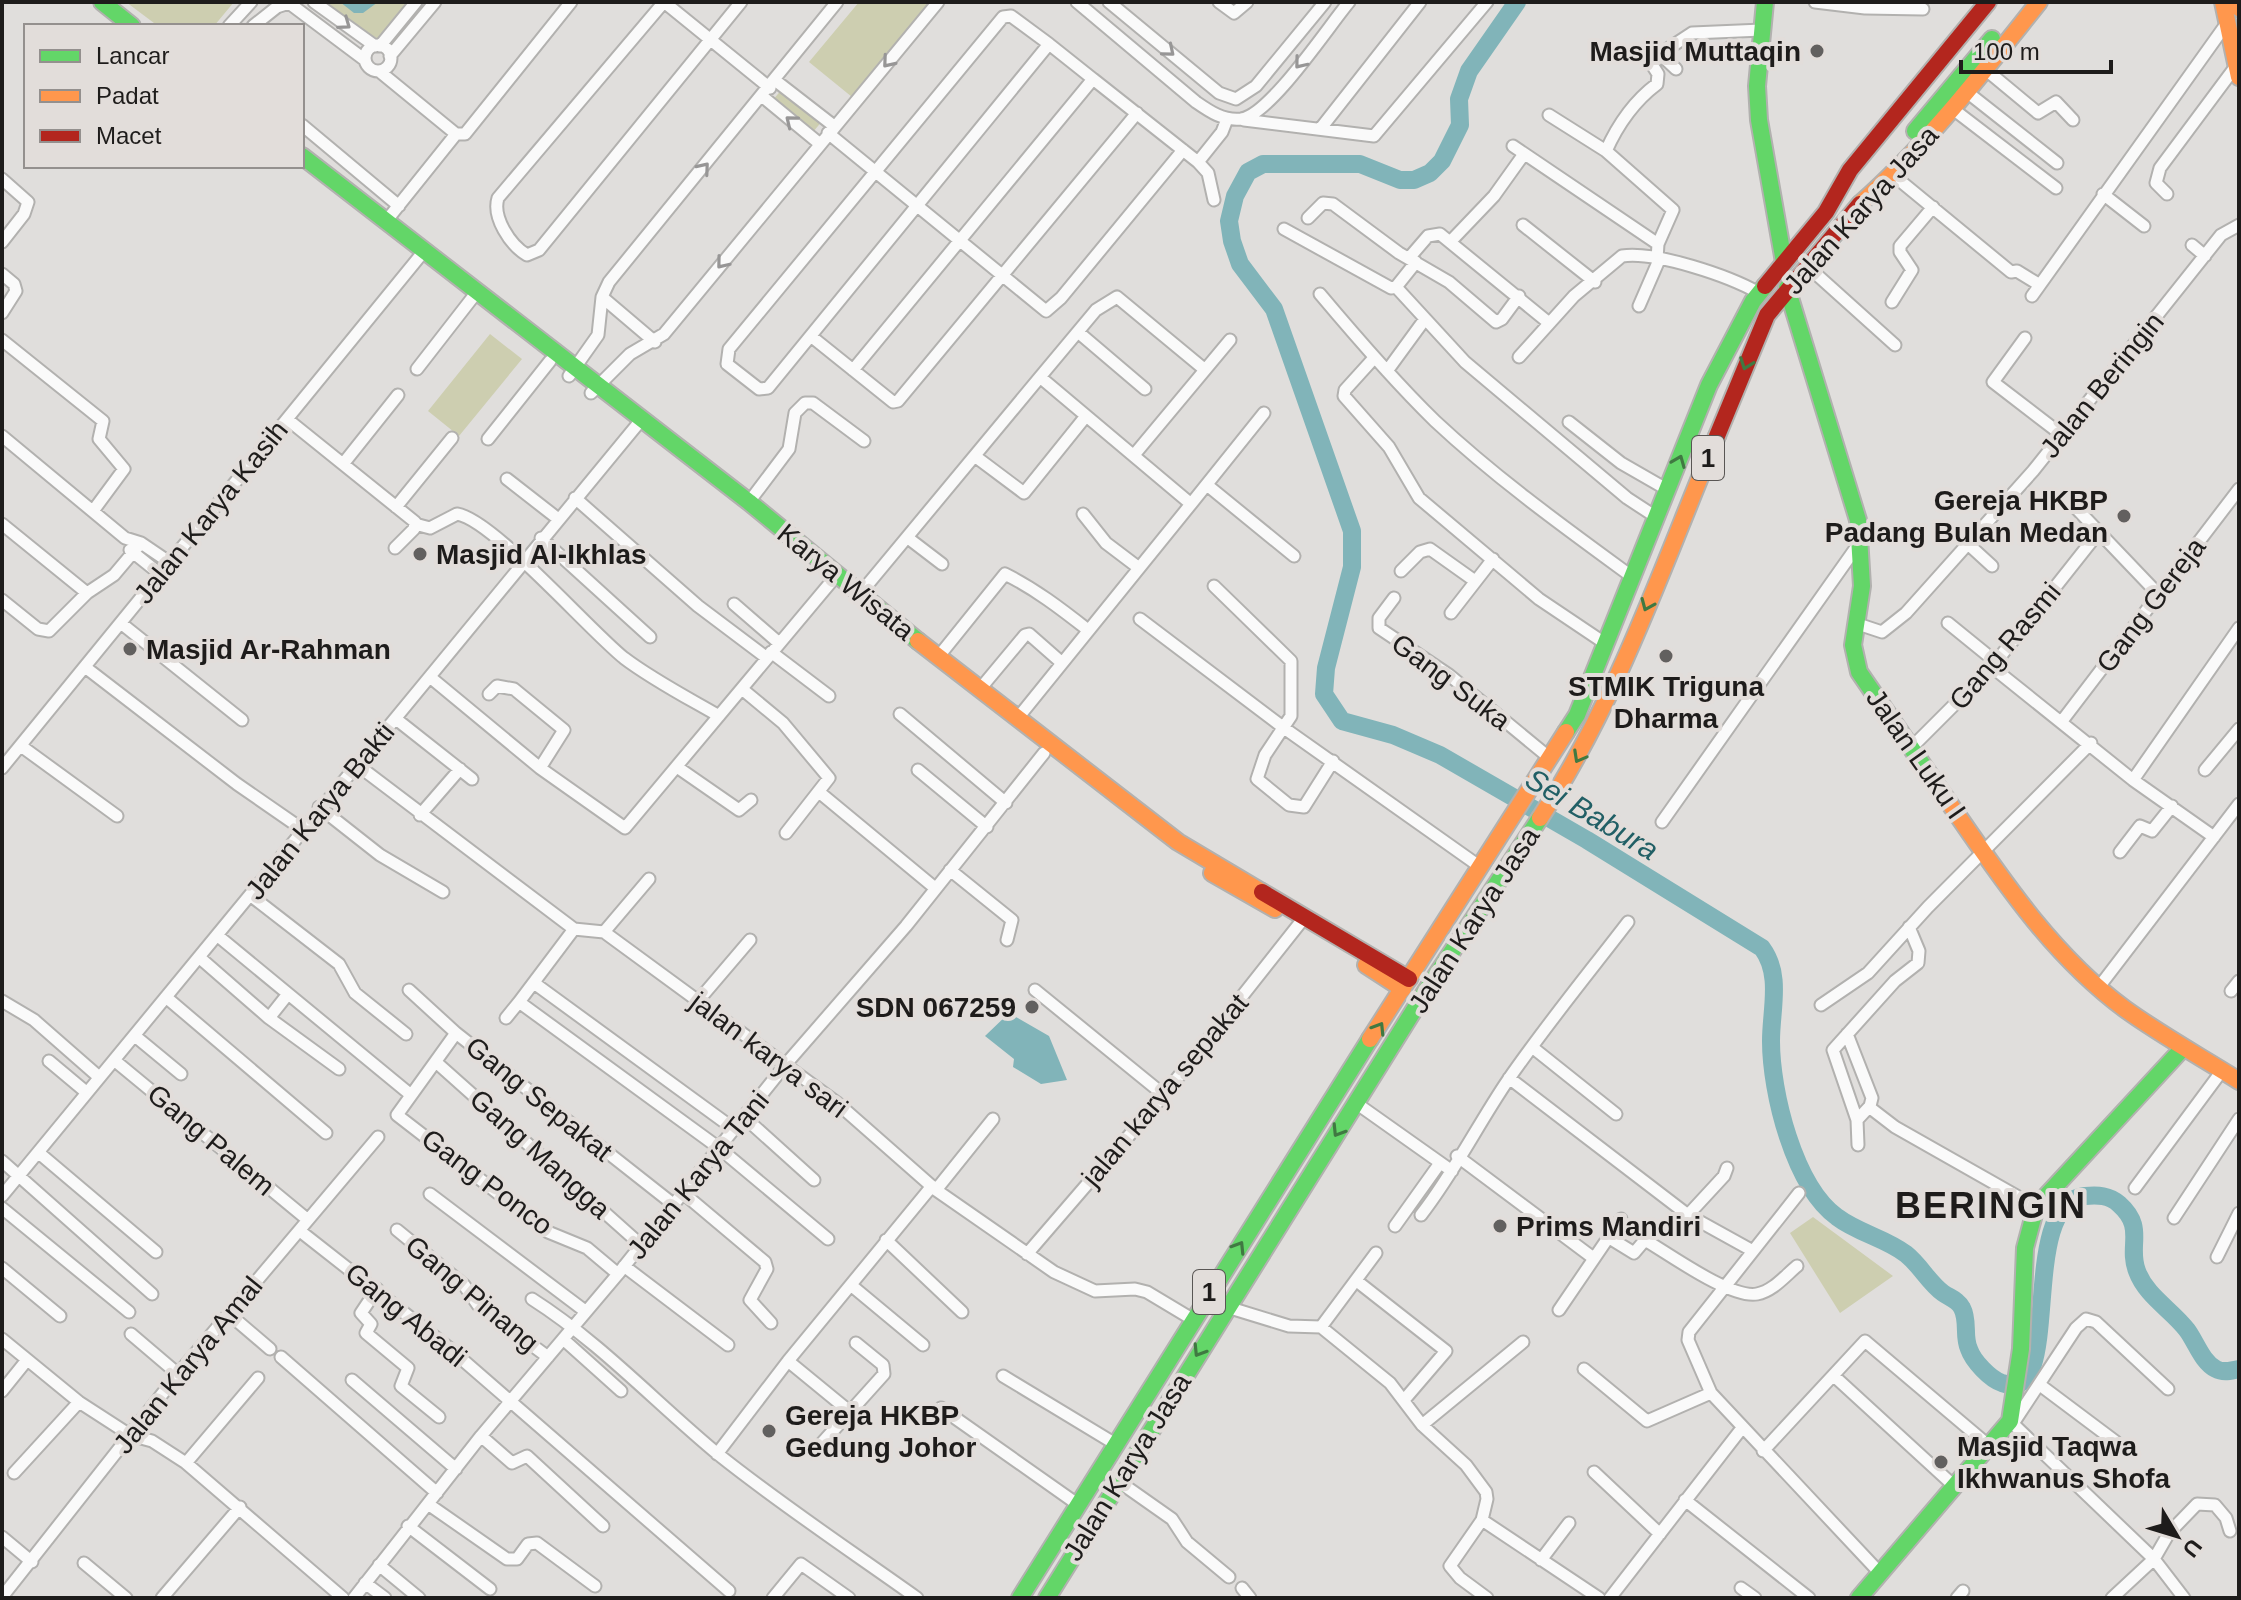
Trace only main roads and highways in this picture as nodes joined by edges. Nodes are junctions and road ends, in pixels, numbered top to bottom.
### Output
1 (92, 2) edge
2 (102, 2) edge
3 (1765, 2) edge
4 (2006, 2) edge
5 (2022, 2) edge
6 (2039, 2) edge
7 (2223, 2) edge
8 (1985, 3) edge
9 (119, 24) edge
10 (130, 24) edge
11 (2238, 72) edge
12 (304, 158) edge
13 (304, 167) edge
14 (1881, 170) junction
15 (1820, 218) junction
16 (1777, 226) junction
17 (1784, 262) junction
18 (1787, 288) junction
19 (1767, 315) junction
20 (1796, 317) junction
21 (571, 373) junction
22 (594, 390) junction
23 (1577, 715) junction
24 (1595, 726) junction
25 (1406, 984) junction
26 (2183, 1048) junction
27 (2239, 1081) edge
28 (1076, 1513) junction
29 (1088, 1529) junction
30 (1020, 1598) edge
31 (1047, 1598) edge
32 (1859, 1598) edge

1 - 9 main road
2 - 10 main road
3 - 16 main road
4 - 14 main road, 1
5 - 14 main road, 1
6 - 14 main road, Jalan Karya Jasa / 1
7 - 11 main road
8 - 15 main road, Jalan Karya Jasa / 1
12 - 21 main road, Karya Wisata
13 - 21 main road
14 - 15 main road, 1
14 - 18 main road, Jalan Karya Jasa / 1
15 - 16 main road
15 - 17 main road, Jalan Karya Jasa / 1
16 - 17 main road
23 -> 17 main road, Jalan Karya Jasa / 1
18 - 19 main road, Jalan Karya Jasa / 1
18 - 20 main road, Jalan Luku I
19 - 20 main road
19 -> 24 main road, Jalan Karya Jasa / 1
20 - 26 main road, Jalan Luku I
21 - 22 main road, Karya Wisata
22 - 25 main road, Karya Wisata
22 - 25 main road, Karya Wisata
23 - 24 main road
23 - 25 main road, Jalan Karya Jasa / 1
24 -> 29 main road, Jalan Karya Jasa / 1
28 -> 25 main road, Jalan Karya Jasa / 1
26 - 27 main road, Jalan Luku I
26 - 32 main road
28 - 29 main road
28 - 30 main road, Jalan Karya Jasa / 1
29 - 31 main road, Jalan Karya Jasa / 1

